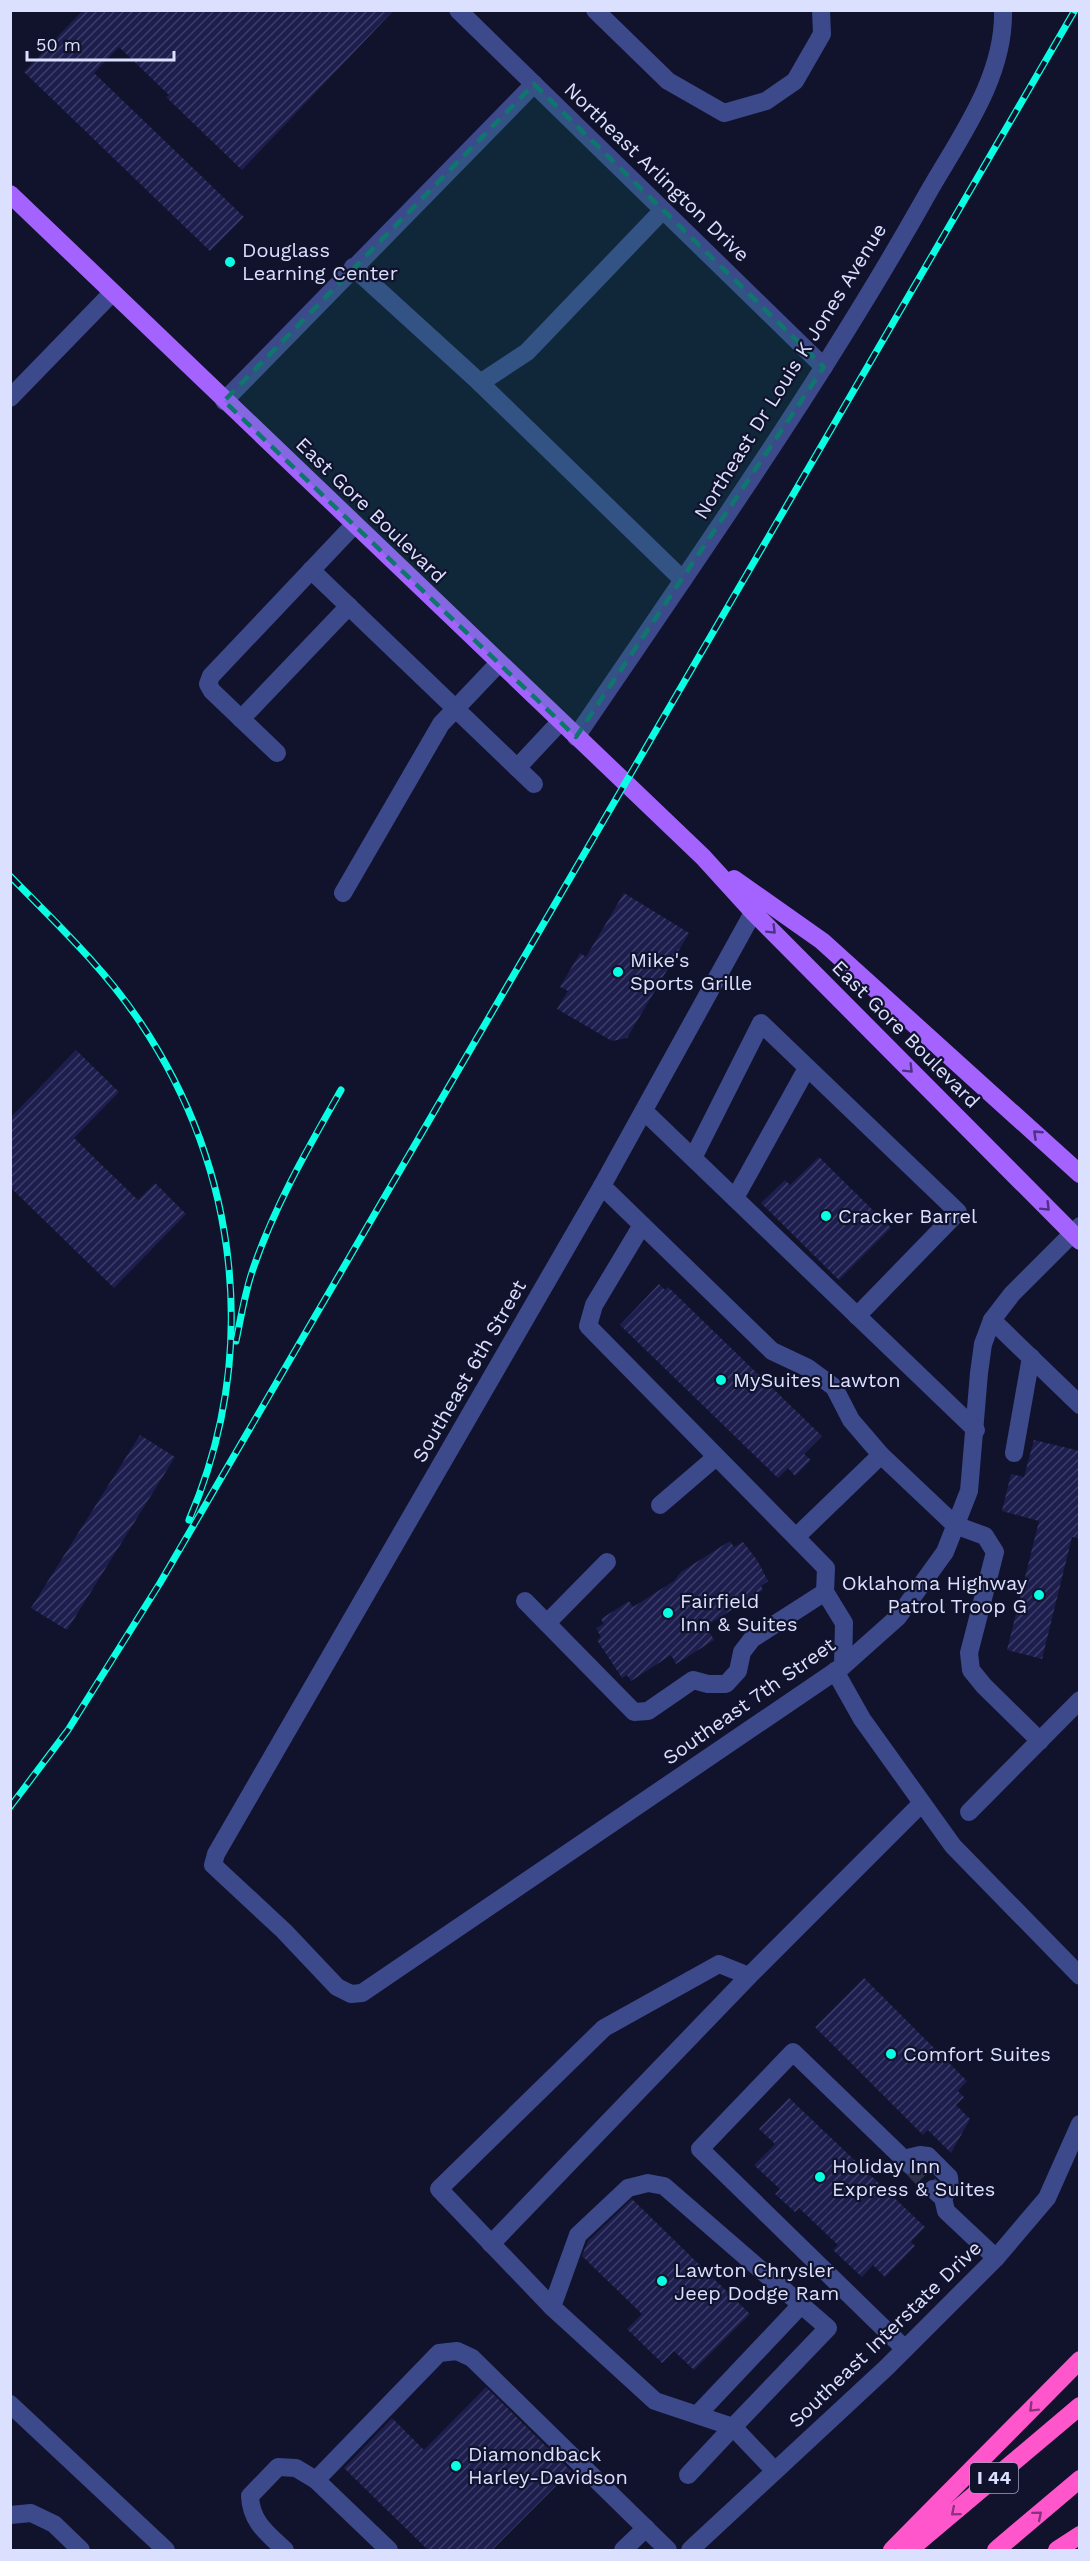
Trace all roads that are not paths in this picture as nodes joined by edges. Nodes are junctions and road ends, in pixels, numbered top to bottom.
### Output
1 (458, 10) edge
2 (595, 10) edge
3 (821, 10) edge
4 (1003, 10) edge
5 (534, 84) junction
6 (10, 194) edge
7 (663, 210) junction
8 (354, 267) junction
9 (112, 293) junction
10 (824, 367) junction
11 (480, 383) junction
12 (10, 398) edge
13 (224, 401) junction
14 (354, 525) junction
15 (311, 570) junction
16 (683, 580) junction
17 (349, 606) junction
18 (499, 663) junction
19 (455, 708) junction
20 (241, 719) junction
21 (560, 722) junction
22 (576, 737) junction
23 (277, 753) dead end
24 (517, 768) junction
25 (534, 784) dead end
26 (343, 893) dead end
27 (758, 905) junction
28 (807, 1068) junction
29 (644, 1111) junction
30 (693, 1158) junction
31 (1080, 1174) edge
32 (602, 1186) junction
33 (735, 1198) junction
34 (642, 1225) junction
35 (1077, 1234) edge
36 (857, 1316) junction
37 (992, 1320) junction
38 (1030, 1358) junction
39 (1080, 1405) edge
40 (976, 1430) junction
41 (1014, 1453) dead end
42 (881, 1455) junction
43 (716, 1457) junction
44 (660, 1505) dead end
45 (956, 1525) junction
46 (796, 1537) junction
47 (608, 1562) dead end
48 (825, 1592) junction
49 (525, 1601) dead end
50 (547, 1623) junction
51 (839, 1669) junction
52 (1080, 1700) edge
53 (1040, 1740) junction
54 (922, 1803) junction
55 (969, 1812) dead end
56 (749, 1976) junction
57 (1080, 1976) edge
58 (338, 1988) joint
59 (1080, 2124) edge
60 (491, 2244) junction
61 (996, 2258) junction
62 (801, 2305) junction
63 (552, 2307) junction
64 (905, 2349) junction
65 (1080, 2360) edge
66 (10, 2403) edge
67 (1080, 2406) edge
68 (698, 2414) junction
69 (733, 2427) junction
70 (775, 2471) junction
71 (688, 2475) dead end
72 (1080, 2479) edge
73 (316, 2480) junction
74 (10, 2515) edge
75 (646, 2528) junction
76 (1080, 2535) edge
77 (81, 2550) edge
78 (166, 2550) edge
79 (285, 2550) edge
80 (389, 2550) edge
81 (623, 2550) edge
82 (668, 2550) edge
83 (690, 2550) edge
84 (892, 2550) edge
85 (909, 2550) edge
86 (996, 2550) edge
87 (1057, 2550) edge

1 - 5 street, Northeast Arlington Drive
2 - 3 street
4 - 10 street, Northeast Dr Louis K Jones Avenue
5 - 7 street, Northeast Arlington Drive
5 - 8 street
6 - 9 main road, East Gore Boulevard
7 - 10 street, Northeast Arlington Drive
7 - 11 street
8 - 11 street
8 - 13 street
9 - 12 street
9 - 13 main road, East Gore Boulevard
10 - 16 street, Northeast Dr Louis K Jones Avenue
11 - 16 street
13 - 14 main road, East Gore Boulevard
14 - 15 street
14 - 18 main road, East Gore Boulevard
15 - 17 street
15 - 20 street
16 - 22 street, Northeast Dr Louis K Jones Avenue
17 - 19 street
17 - 20 street
18 - 19 street
18 - 21 main road, East Gore Boulevard
19 - 24 street
19 - 26 street
20 - 23 street
21 - 22 main road, East Gore Boulevard
21 - 24 street
22 - 27 main road, East Gore Boulevard
24 - 25 street
27 - 29 street, Southeast 6th Street
31 -> 27 main road, East Gore Boulevard
27 -> 35 main road, East Gore Boulevard
28 - 30 street
28 - 33 street
28 - 36 street
29 - 30 street
29 - 32 street, Southeast 6th Street
30 - 33 street
32 - 34 street
32 - 58 street, Southeast 6th Street
33 - 36 street
34 - 42 street
34 - 43 street
35 - 37 street, Southeast 7th Street
36 - 40 street
37 - 38 street
37 - 40 street, Southeast 7th Street
38 - 39 street
38 - 41 street
40 - 45 street, Southeast 7th Street
42 - 45 street
42 - 46 street
43 - 44 street
43 - 46 street
45 - 51 street, Southeast 7th Street
45 - 53 street
46 - 48 street
47 - 50 street
48 - 50 street
48 - 51 street
49 - 50 street
51 - 54 street
51 - 58 street, Southeast 7th Street
52 - 53 street
53 - 55 street
54 - 56 street
54 - 57 street
56 - 60 street
56 - 60 street
59 - 61 street, Southeast Interstate Drive
60 - 63 street
61 - 64 street, Southeast Interstate Drive
61 - 64 street
62 - 63 street
62 - 68 street
62 - 69 street
63 - 68 street
64 - 70 street, Southeast Interstate Drive
65 -> 84 highway
66 - 78 street
67 -> 85 highway, I 44
68 - 69 street
69 - 70 street
69 - 71 street
70 - 83 street, Southeast Interstate Drive
86 -> 72 highway
73 - 75 street
73 - 79 street
73 - 80 street
74 - 77 street
75 - 81 street
75 - 82 street
76 - 87 highway

